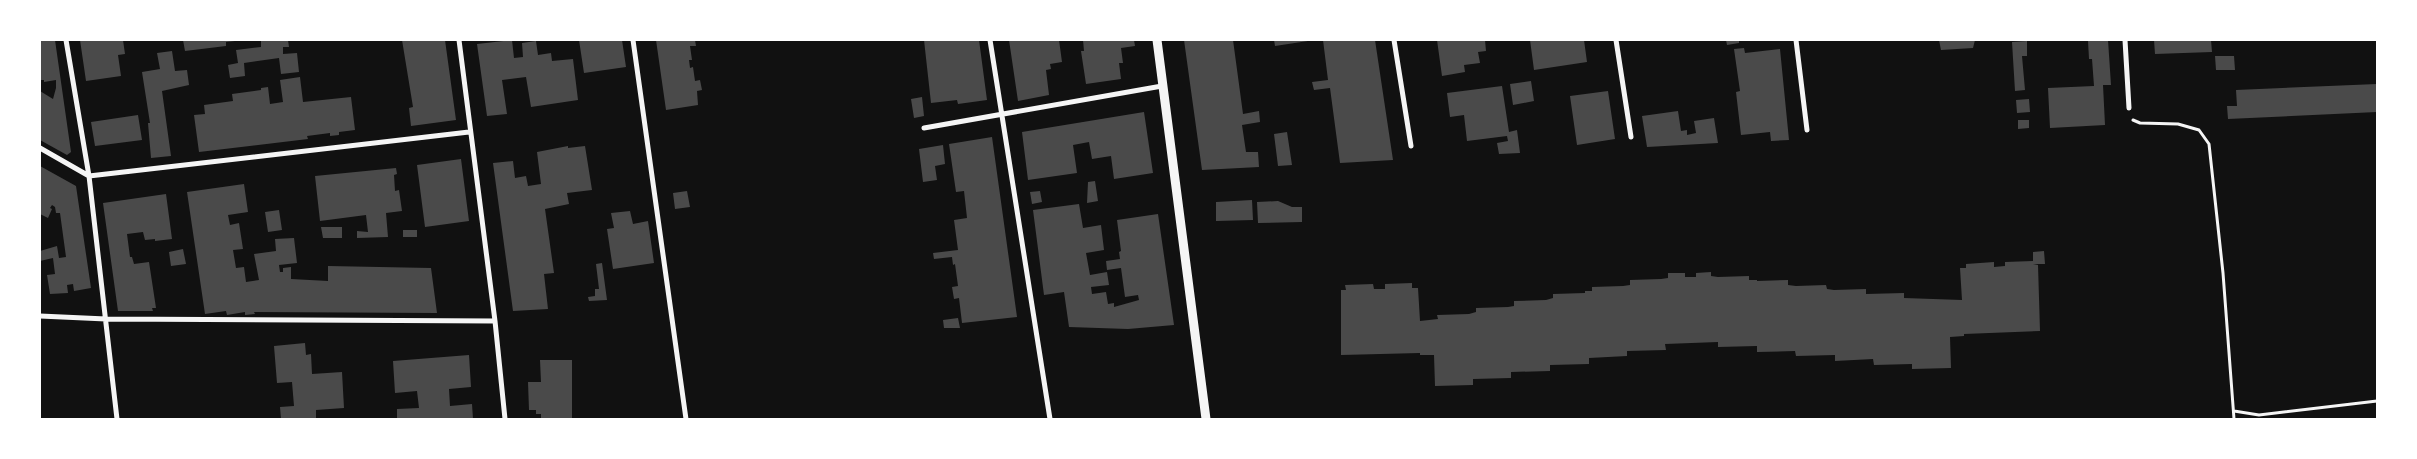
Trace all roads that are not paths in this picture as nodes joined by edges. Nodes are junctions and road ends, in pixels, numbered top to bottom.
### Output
1 (66, 40) edge
2 (459, 40) edge
3 (633, 40) edge
4 (990, 40) edge
5 (1157, 40) edge
6 (1394, 40) edge
7 (1616, 40) edge
8 (1796, 40) edge
9 (2125, 40) edge
10 (1162, 86) junction
11 (2129, 108) road end
12 (1000, 116) junction
13 (924, 128) dead end
14 (1806, 130) dead end
15 (469, 132) junction
16 (1632, 137) dead end
17 (1411, 146) dead end
18 (40, 148) edge
19 (89, 176) junction
20 (40, 316) edge
21 (106, 320) junction
22 (495, 321) junction
23 (117, 419) edge
24 (505, 419) edge
25 (686, 419) edge
26 (1050, 419) edge
27 (1206, 419) edge

1 - 19 street
2 - 15 street
3 - 25 street
4 - 12 street
5 - 10 street
6 - 17 street
7 - 16 street
8 - 14 street
9 - 11 street
10 - 12 street
10 - 27 street
12 - 13 street
12 - 26 street
15 - 19 street
15 - 22 street
18 - 19 street
19 - 21 street
20 - 21 street
21 - 22 street
21 - 23 street
22 - 24 street

